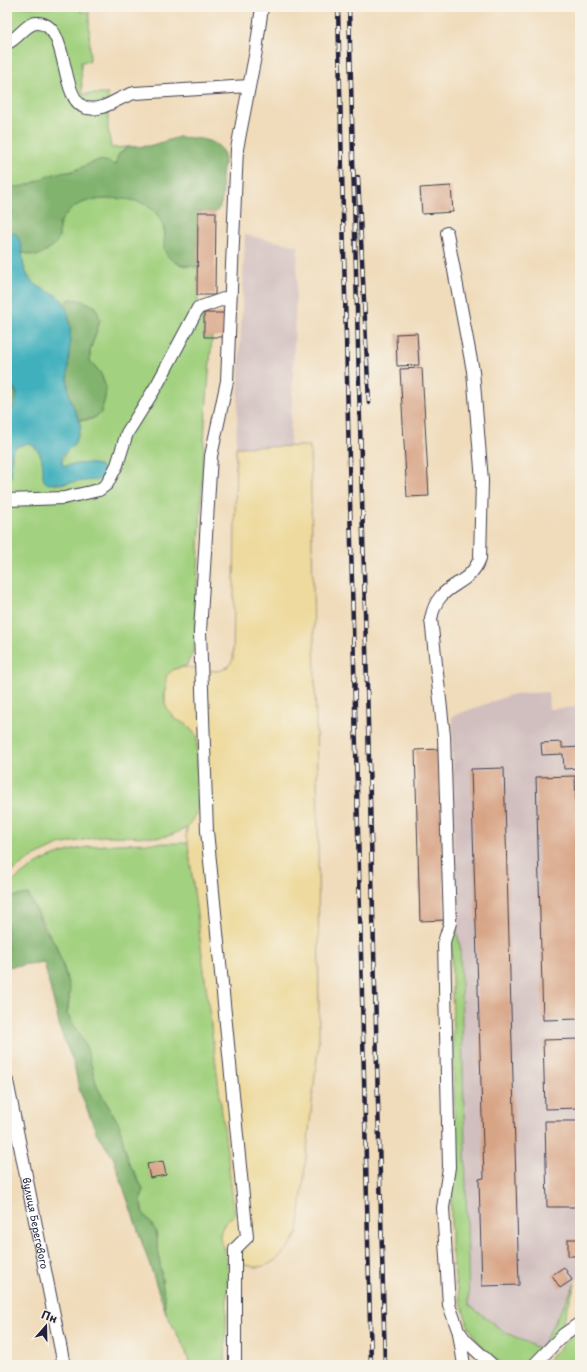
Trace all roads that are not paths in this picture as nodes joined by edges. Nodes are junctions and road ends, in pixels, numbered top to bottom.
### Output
1 (262, 7) edge
2 (7, 43) edge
3 (249, 86) junction
4 (447, 233) dead end
5 (229, 297) junction
6 (7, 500) edge
7 (7, 1081) edge
8 (580, 1320) edge
9 (458, 1330) junction
10 (64, 1365) edge
11 (235, 1365) edge
12 (464, 1365) edge
13 (492, 1365) edge
14 (534, 1365) edge

1 - 3 street
2 - 3 street
3 - 5 street
4 - 9 street
5 - 6 street
5 - 11 street
7 - 10 street, вулиця Берегового
8 - 14 street
9 - 12 street
9 - 13 street

